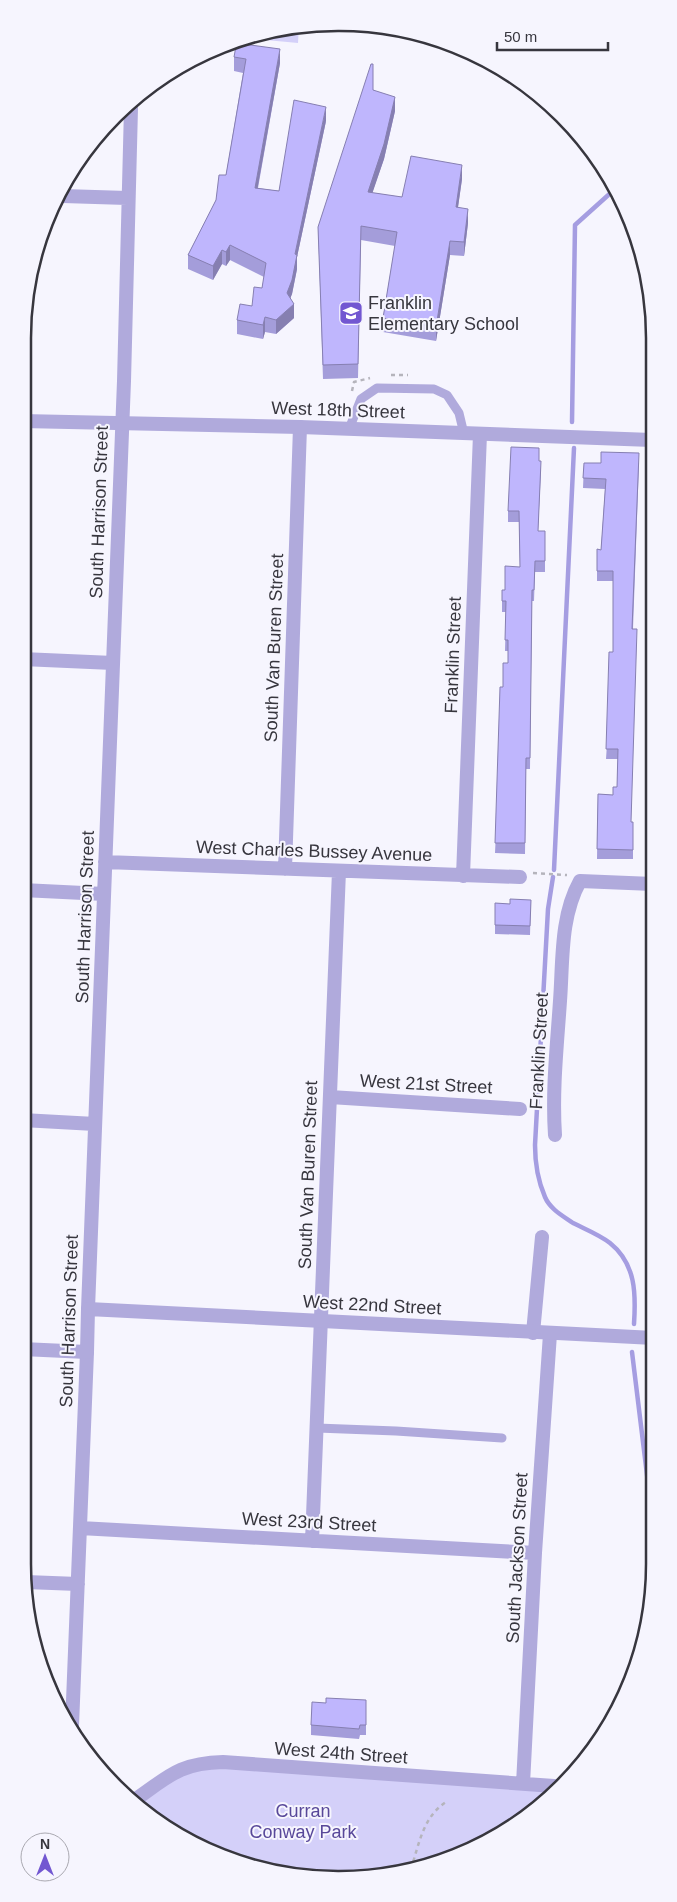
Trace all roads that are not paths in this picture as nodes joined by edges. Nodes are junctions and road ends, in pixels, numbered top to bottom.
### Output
1 (131, 112) edge
2 (66, 196) edge
3 (127, 198) junction
4 (31, 421) edge
5 (121, 424) junction
6 (300, 428) junction
7 (349, 429) junction
8 (464, 434) junction
9 (480, 434) junction
10 (646, 440) edge
11 (31, 659) edge
12 (113, 663) junction
13 (106, 862) junction
14 (285, 869) junction
15 (339, 871) junction
16 (463, 876) junction
17 (520, 878) dead end
18 (646, 884) edge
19 (31, 890) edge
20 (104, 894) junction
21 (330, 1097) junction
22 (520, 1108) dead end
23 (31, 1120) edge
24 (96, 1124) junction
25 (555, 1135) dead end
26 (542, 1237) dead end
27 (88, 1309) junction
28 (321, 1321) junction
29 (533, 1333) junction
30 (550, 1334) junction
31 (646, 1338) edge
32 (31, 1349) edge
33 (87, 1352) junction
34 (317, 1428) junction
35 (502, 1438) dead end
36 (80, 1528) junction
37 (312, 1541) junction
38 (535, 1553) junction
39 (32, 1582) edge
40 (78, 1584) junction
41 (72, 1718) edge
42 (523, 1784) junction
43 (551, 1786) edge
44 (139, 1797) edge

1 - 3 street, South Harrison Street
2 - 3 street
3 - 5 street, South Harrison Street
4 - 5 street, West 18th Street
5 - 6 street, West 18th Street
5 - 12 street, South Harrison Street
6 - 7 street, West 18th Street
6 - 14 street, South Van Buren Street
7 - 8 street, West 18th Street
7 - 8 lane
8 - 9 street, West 18th Street
9 - 10 street, West 18th Street
9 - 16 street, Franklin Street
11 - 12 street
12 - 13 street, South Harrison Street
13 - 14 street, West Charles Bussey Avenue
13 - 20 street, South Harrison Street
14 - 15 street, West Charles Bussey Avenue
15 - 16 street, West Charles Bussey Avenue
15 - 21 street, South Van Buren Street
16 - 17 street, West Charles Bussey Avenue
18 - 25 street, Franklin Street
19 - 20 street
20 - 24 street, South Harrison Street
21 - 22 street, West 21st Street
21 - 28 street, South Van Buren Street
23 - 24 street
24 - 27 street, South Harrison Street
26 - 29 street
27 - 28 street, West 22nd Street
27 - 33 street, South Harrison Street
28 - 29 street, West 22nd Street
28 - 34 street, South Van Buren Street
29 - 30 street, West 22nd Street
30 - 31 street, West 22nd Street
30 - 38 street, South Jackson Street
32 - 33 street
33 - 36 street, South Harrison Street
34 - 35 lane
34 - 37 street, South Van Buren Street
36 - 37 street, West 23rd Street
36 - 40 street, South Harrison Street
37 - 38 street, West 23rd Street
38 - 42 street, South Jackson Street
39 - 40 street
40 - 41 street, South Harrison Street
42 - 43 street, West 24th Street
42 - 44 street, West 24th Street

